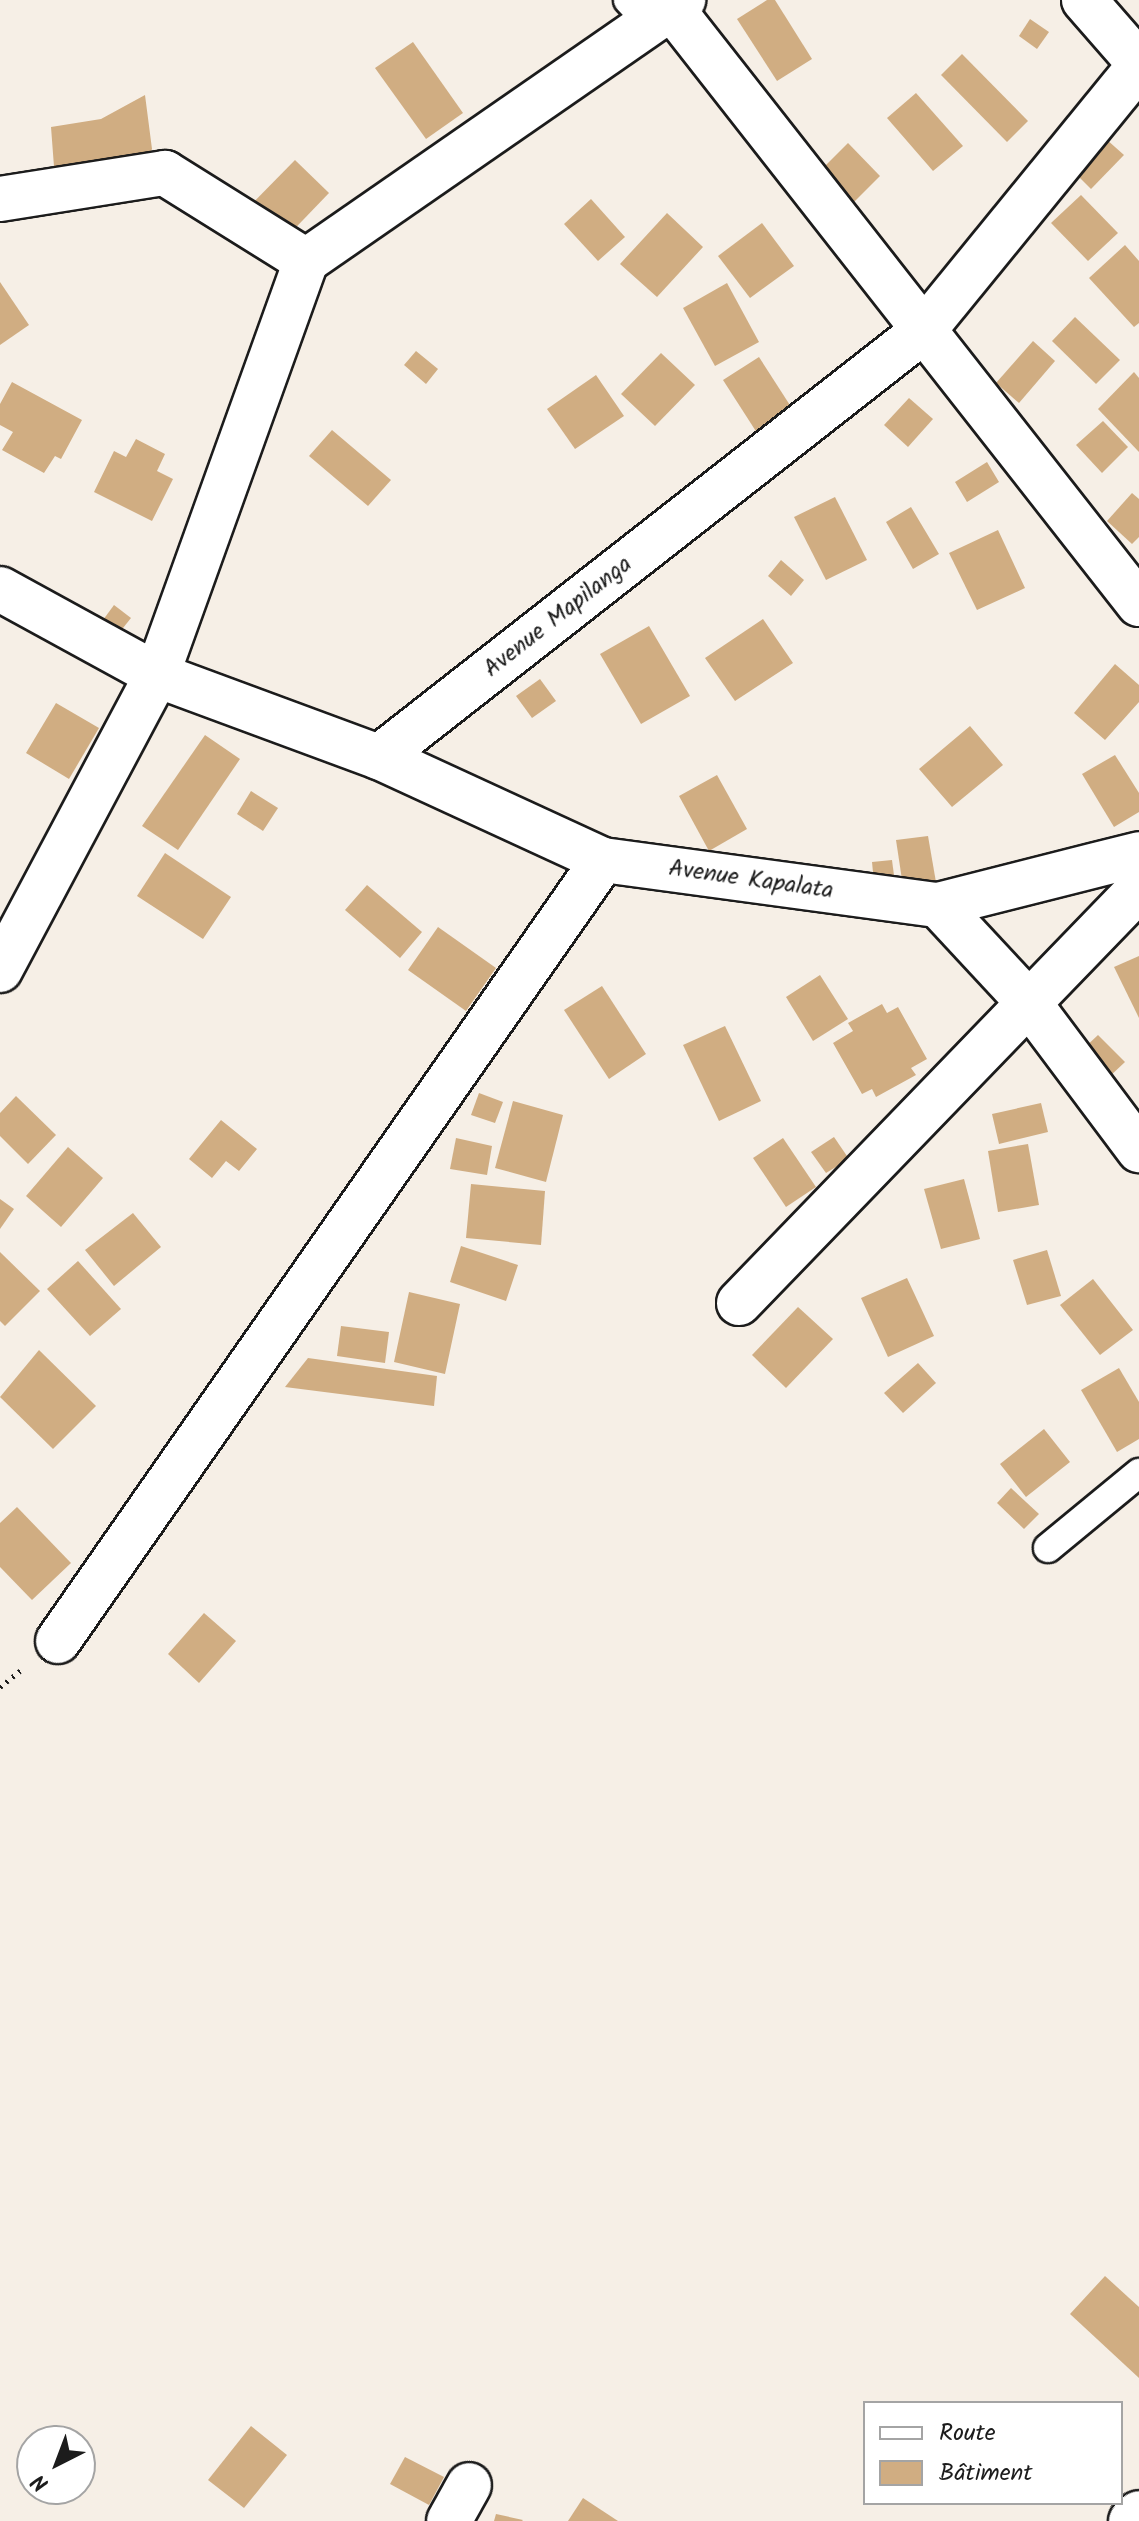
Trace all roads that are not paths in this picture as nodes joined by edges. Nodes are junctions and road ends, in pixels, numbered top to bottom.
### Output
1 (1084, 0) edge
2 (659, 9) edge
3 (1139, 64) edge
4 (0, 199) edge
5 (306, 261) junction
6 (923, 331) junction
7 (0, 589) edge
8 (1139, 604) edge
9 (157, 675) junction
10 (379, 757) junction
11 (1139, 854) edge
12 (603, 860) junction
13 (1139, 889) edge
14 (938, 905) junction
15 (0, 970) edge
16 (1029, 1003) junction
17 (1139, 1150) edge
18 (739, 1303) dead end
19 (1139, 1473) edge
20 (1048, 1548) dead end
21 (58, 1641) dead end
22 (1139, 2513) edge
23 (1131, 2521) edge

1 - 3 street
2 - 5 street
2 - 6 street
3 - 6 street, Avenue Mapilanga
4 - 5 street
5 - 9 street
6 - 8 street
6 - 10 street, Avenue Mapilanga
7 - 9 street
9 - 10 street
9 - 15 street
10 - 12 street, Avenue Kapalata
11 - 14 street, Avenue Kapalata
12 - 14 street, Avenue Kapalata
12 - 21 street
13 - 16 street
14 - 16 street
16 - 17 street
16 - 18 street
19 - 20 lane
22 - 23 street

